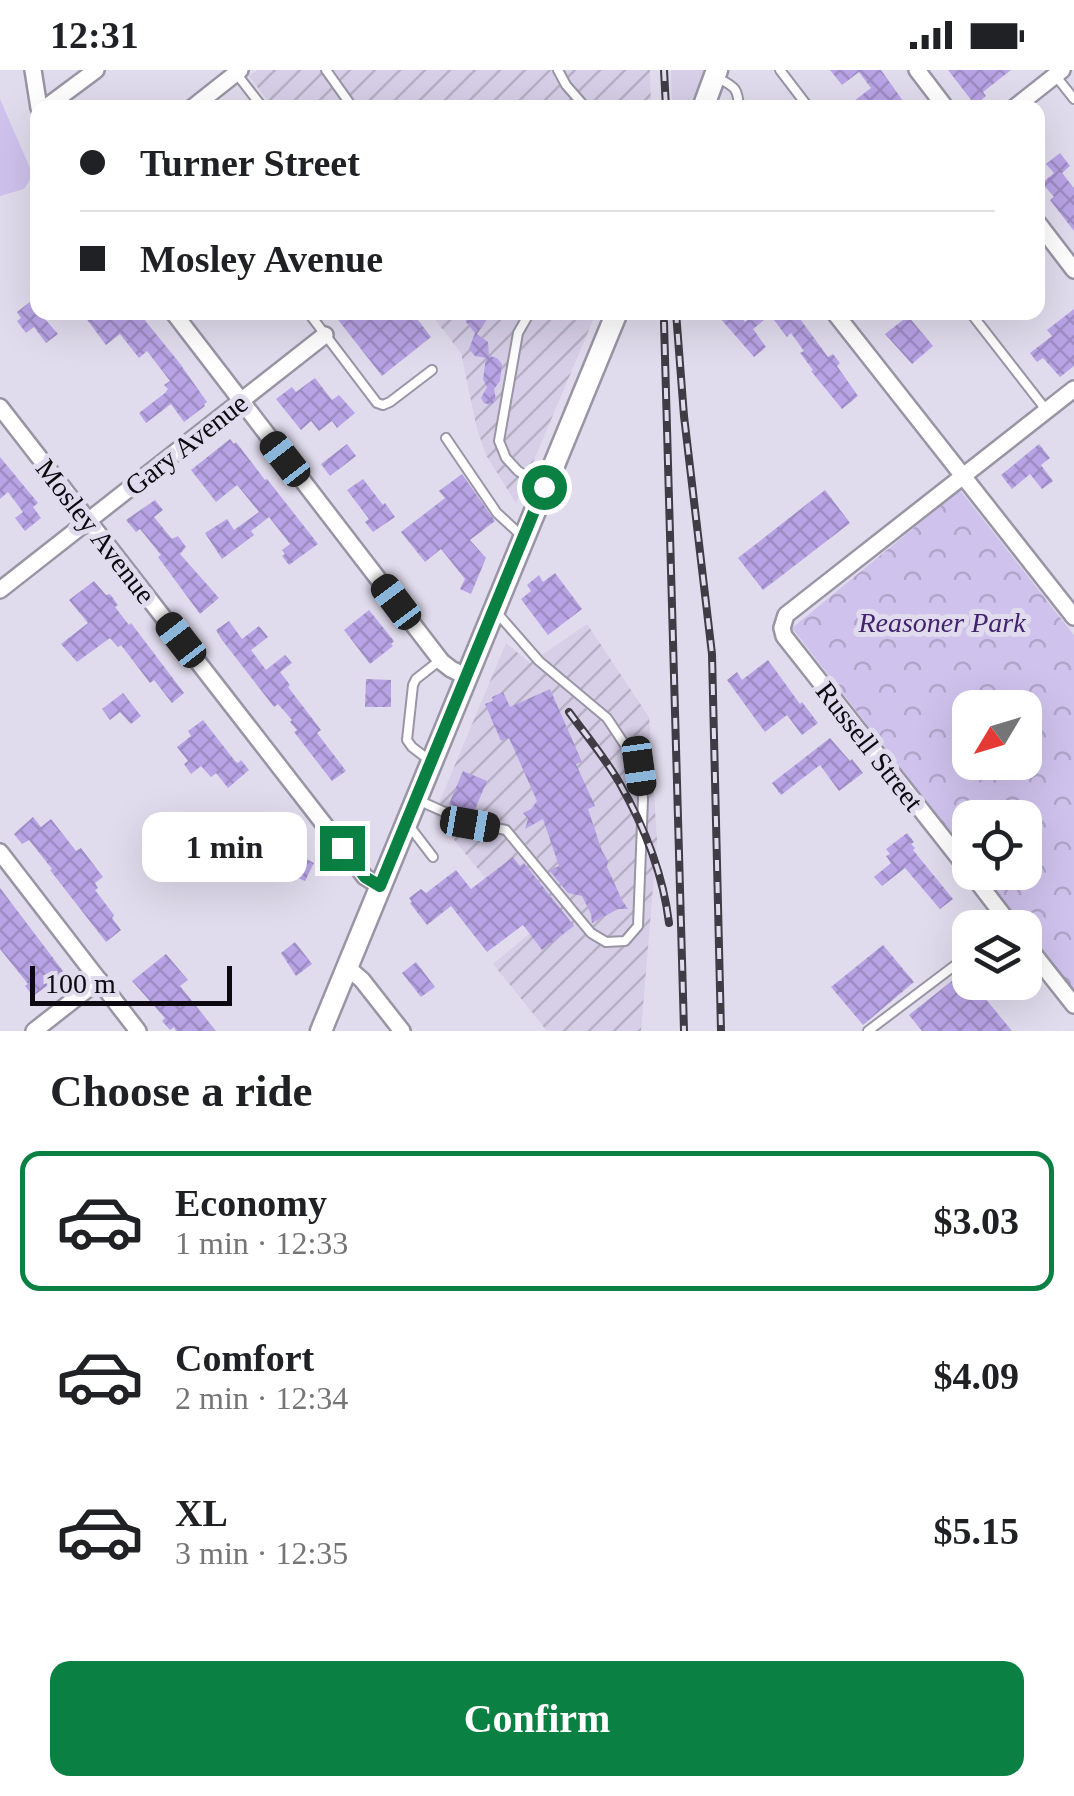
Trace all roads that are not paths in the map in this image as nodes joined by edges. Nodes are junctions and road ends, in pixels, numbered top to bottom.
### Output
1 (33, 70) edge
2 (96, 70) edge
3 (326, 70) edge
4 (558, 70) edge
5 (780, 70) edge
6 (917, 70) edge
7 (238, 71) edge
8 (716, 73) edge
9 (1058, 73) edge
10 (40, 100) edge
11 (53, 100) edge
12 (202, 100) edge
13 (258, 100) edge
14 (347, 100) edge
15 (579, 100) edge
16 (706, 100) edge
17 (738, 100) edge
18 (804, 100) edge
19 (940, 100) edge
20 (1024, 100) edge
21 (1074, 100) edge
22 (1045, 232) edge
23 (1074, 270) edge
24 (178, 320) edge
25 (314, 320) edge
26 (525, 320) edge
27 (614, 320) edge
28 (840, 320) edge
29 (976, 320) edge
30 (325, 335) junction
31 (432, 370) dead end
32 (1074, 389) edge
33 (241, 402) junction
34 (0, 407) edge
35 (1046, 411) junction
36 (446, 438) dead end
37 (963, 476) junction
38 (544, 487) junction
39 (88, 520) junction
40 (524, 537) junction
41 (0, 590) edge
42 (495, 610) junction
43 (1074, 617) edge
44 (440, 660) junction
45 (467, 676) junction
46 (432, 763) junction
47 (417, 800) junction
48 (407, 824) junction
49 (952, 849) edge
50 (0, 852) edge
51 (433, 857) dead end
52 (380, 886) junction
53 (1042, 964) edge
54 (348, 967) junction
55 (952, 968) edge
56 (99, 980) junction
57 (1074, 1006) edge
58 (34, 1031) edge
59 (138, 1031) edge
60 (322, 1031) edge
61 (402, 1031) edge
62 (868, 1031) edge

1 - 10 street
2 - 11 street
3 - 14 lane
4 - 15 lane
5 - 18 lane
6 - 19 street
7 - 12 street
7 - 13 lane
8 - 16 street
8 - 17 lane
9 - 20 street
9 - 21 lane
22 - 23 street
24 - 33 street
25 - 30 lane
26 - 38 lane
27 - 38 street
28 - 37 street
29 - 35 lane
30 - 31 lane
30 - 33 street, Gary Avenue
32 - 35 street
33 - 39 street, Gary Avenue
33 - 44 street
34 - 39 street, Mosley Avenue
35 - 37 street
36 - 40 lane
37 - 43 street
37 - 49 street, Russell Street
38 - 40 street
39 - 41 street, Gary Avenue
39 - 52 street, Mosley Avenue
40 - 42 street
42 - 45 street
42 - 47 lane
44 - 45 street
44 - 46 lane
45 - 46 street
46 - 47 street
47 - 48 street
48 - 51 lane
48 - 52 street
50 - 56 street
52 - 54 street
53 - 57 street
54 - 60 street
54 - 61 street
55 - 62 lane
56 - 58 street
56 - 59 street

